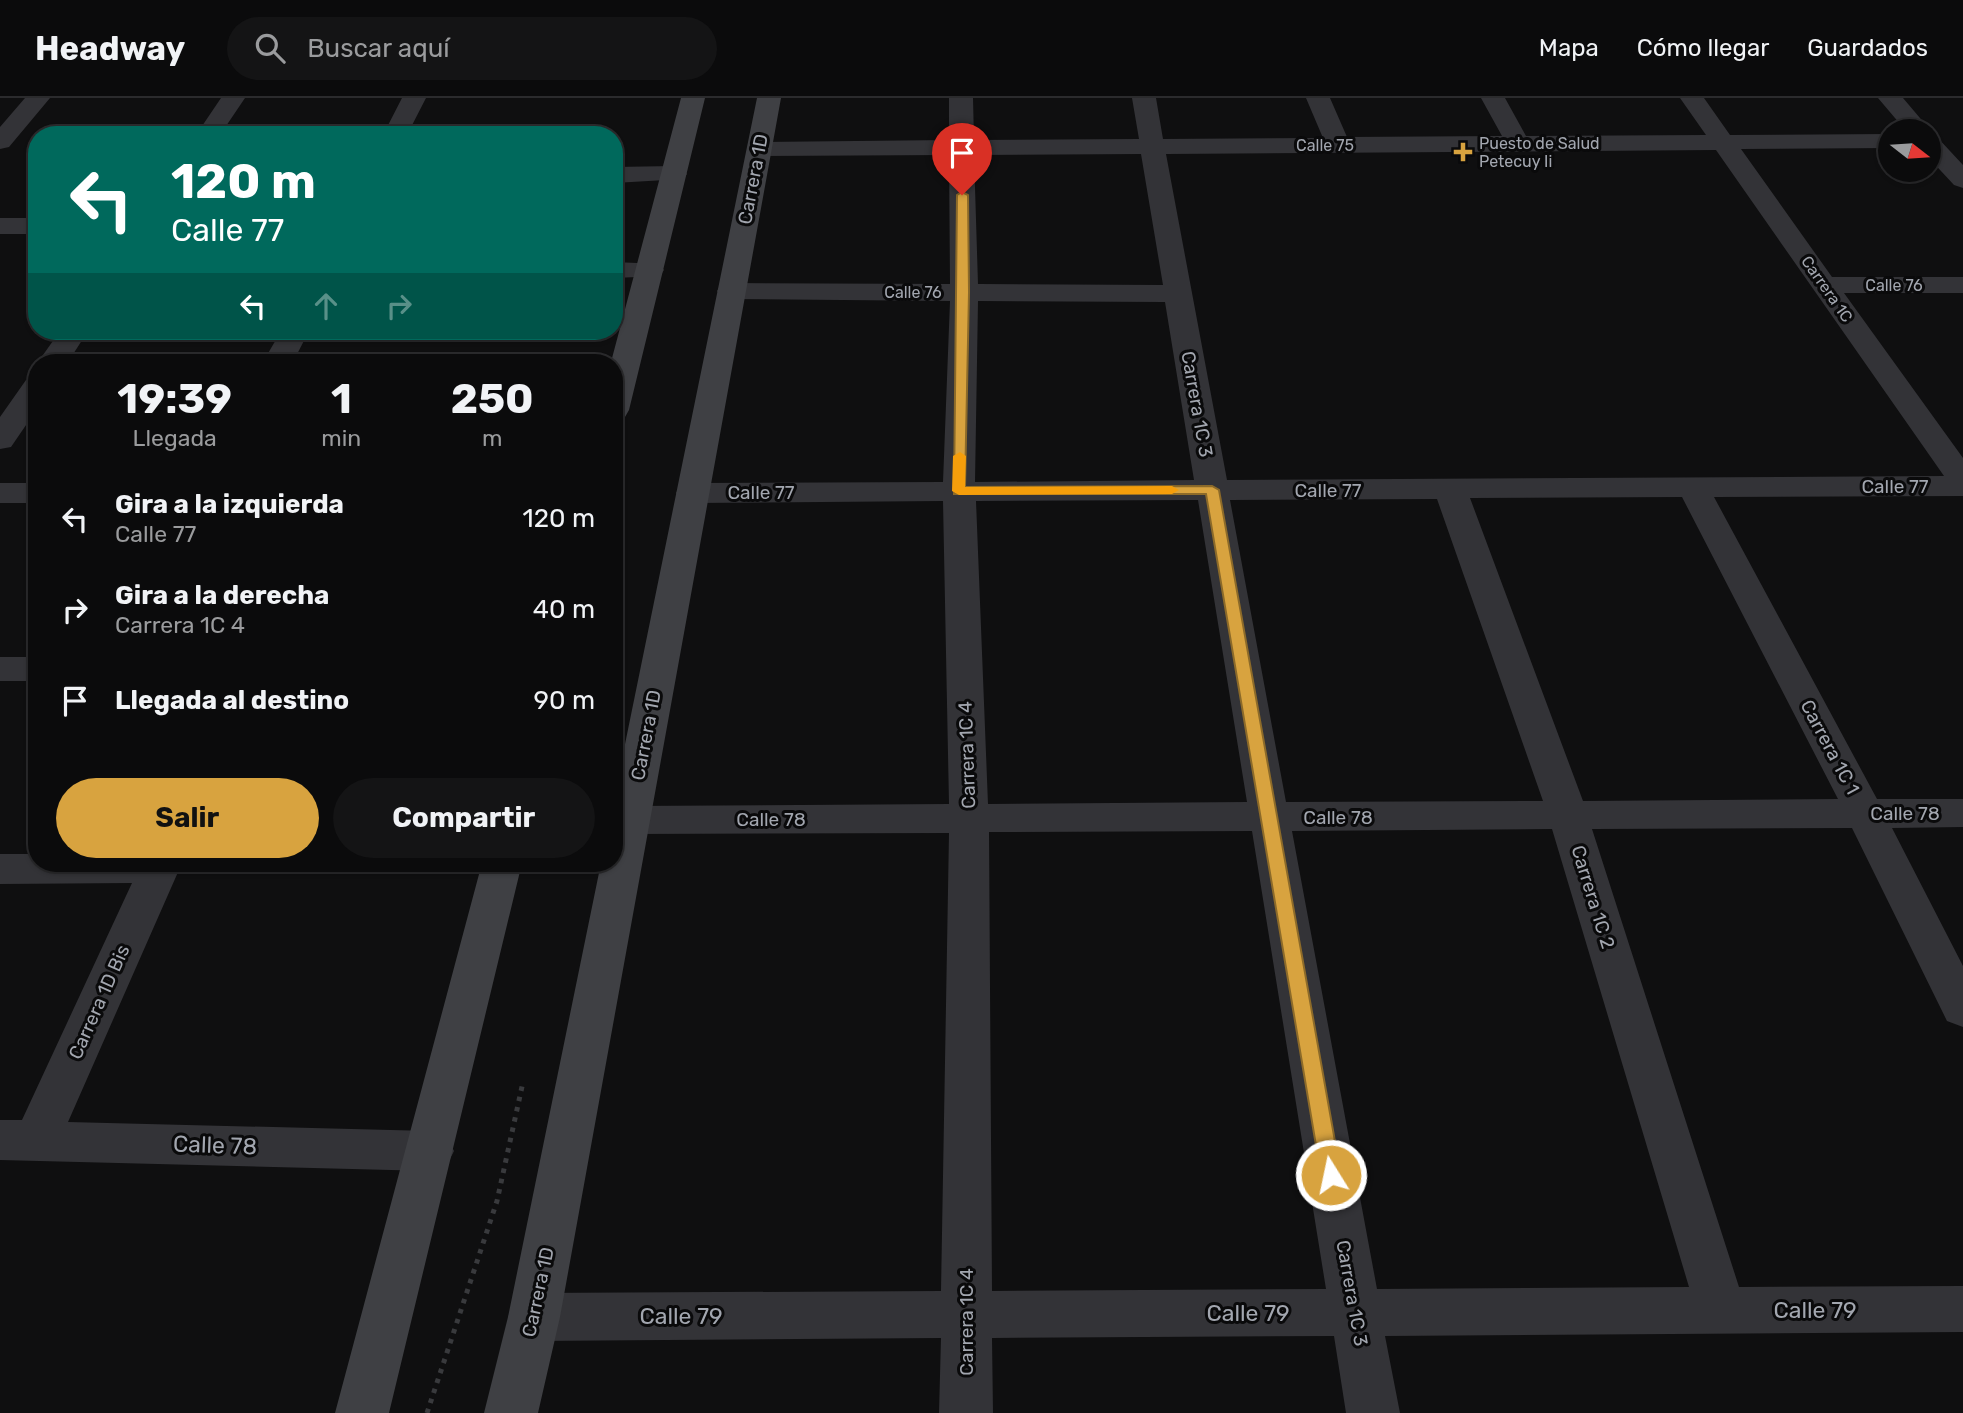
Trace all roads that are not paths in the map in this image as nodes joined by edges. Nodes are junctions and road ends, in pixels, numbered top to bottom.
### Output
1 (38, 98) edge
2 (233, 98) edge
3 (414, 98) edge
4 (693, 98) edge
5 (769, 98) edge
6 (961, 98) edge
7 (1144, 98) edge
8 (1318, 98) edge
9 (1493, 98) edge
10 (1692, 98) edge
11 (1890, 98) edge
12 (1908, 119) edge
13 (214, 126) edge
14 (400, 126) edge
15 (1963, 140) edge
16 (1878, 141) edge
17 (1941, 141) edge
18 (0, 142) edge
19 (1723, 142) junction
20 (1518, 143) junction
21 (1338, 145) junction
22 (1152, 146) junction
23 (961, 147) junction
24 (759, 149) junction
25 (1941, 155) edge
26 (674, 174) junction
27 (623, 175) edge
28 (1963, 180) edge
29 (0, 226) edge
30 (28, 226) edge
31 (623, 270) edge
32 (650, 270) junction
33 (1824, 285) junction
34 (1963, 285) edge
35 (732, 291) junction
36 (964, 292) junction
37 (1178, 293) junction
38 (623, 366) edge
39 (28, 399) edge
40 (0, 440) edge
41 (1963, 484) edge
42 (1693, 488) junction
43 (1450, 489) junction
44 (1212, 490) junction
45 (959, 491) junction
46 (0, 493) edge
47 (28, 493) edge
48 (692, 493) junction
49 (0, 669) edge
50 (28, 669) edge
51 (1963, 813) edge
52 (1865, 814) junction
53 (1567, 815) junction
54 (1269, 817) junction
55 (969, 818) junction
56 (630, 820) junction
57 (623, 856) edge
58 (28, 868) edge
59 (0, 869) edge
60 (156, 872) edge
61 (500, 872) edge
62 (620, 872) edge
63 (1963, 1009) edge
64 (18, 1140) edge
65 (430, 1152) junction
66 (1963, 1309) edge
67 (1721, 1310) junction
68 (1355, 1313) junction
69 (966, 1315) junction
70 (534, 1317) junction
71 (362, 1413) edge
72 (512, 1413) edge
73 (966, 1413) edge
74 (1373, 1413) edge

1 - 18 street
2 - 13 street
3 - 14 street
4 - 26 street
5 - 24 street, Carrera 1D
6 - 23 street, Carrera 1C 4
7 - 22 street, Carrera 1C 3
8 - 21 street
9 - 20 street
10 - 19 street, Carrera 1C
11 - 12 street
15 - 17 street
16 - 19 street, Calle 75
19 - 20 street, Calle 75
19 - 33 street, Carrera 1C
20 - 21 street, Calle 75
21 - 22 street, Calle 75
22 - 23 street, Calle 75
22 - 37 street, Carrera 1C 3
23 - 24 street, Calle 75
23 - 36 street, Carrera 1C 4
24 - 35 street, Carrera 1D
25 - 28 street
26 - 27 street
26 - 32 street
29 - 30 street
31 - 32 street
32 - 38 street
33 - 34 street, Calle 76
33 - 41 street, Carrera 1C
35 - 36 street, Calle 76
35 - 48 street, Carrera 1D
36 - 37 street, Calle 76
36 - 45 street, Carrera 1C 4
37 - 44 street, Carrera 1C 3
39 - 40 street
41 - 42 street, Calle 77
42 - 43 street, Calle 77
42 - 52 street, Carrera 1C 1
43 - 44 street, Calle 77
43 - 53 street, Carrera 1C 2
44 - 45 street, Calle 77
44 - 54 street, Carrera 1C 3
45 - 48 street, Calle 77
45 - 55 street, Carrera 1C 4
46 - 47 street
48 - 56 street, Carrera 1D
49 - 50 street
51 - 52 street, Calle 78
52 - 53 street, Calle 78
52 - 63 street, Carrera 1C 1
53 - 54 street, Calle 78
53 - 67 street, Carrera 1C 2
54 - 55 street, Calle 78
54 - 68 street, Carrera 1C 3
55 - 56 street, Calle 78
55 - 69 street, Carrera 1C 4
56 - 57 street, Carrera 1D
58 - 59 street
60 - 64 street, Carrera 1D Bis
61 - 65 street
62 - 70 street, Carrera 1D
64 - 65 street, Calle 78
65 - 71 street
66 - 67 street, Calle 79
67 - 68 street, Calle 79
68 - 69 street, Calle 79
68 - 74 street, Carrera 1C 3
69 - 70 street, Calle 79
69 - 73 street, Carrera 1C 4
70 - 72 street, Carrera 1D

